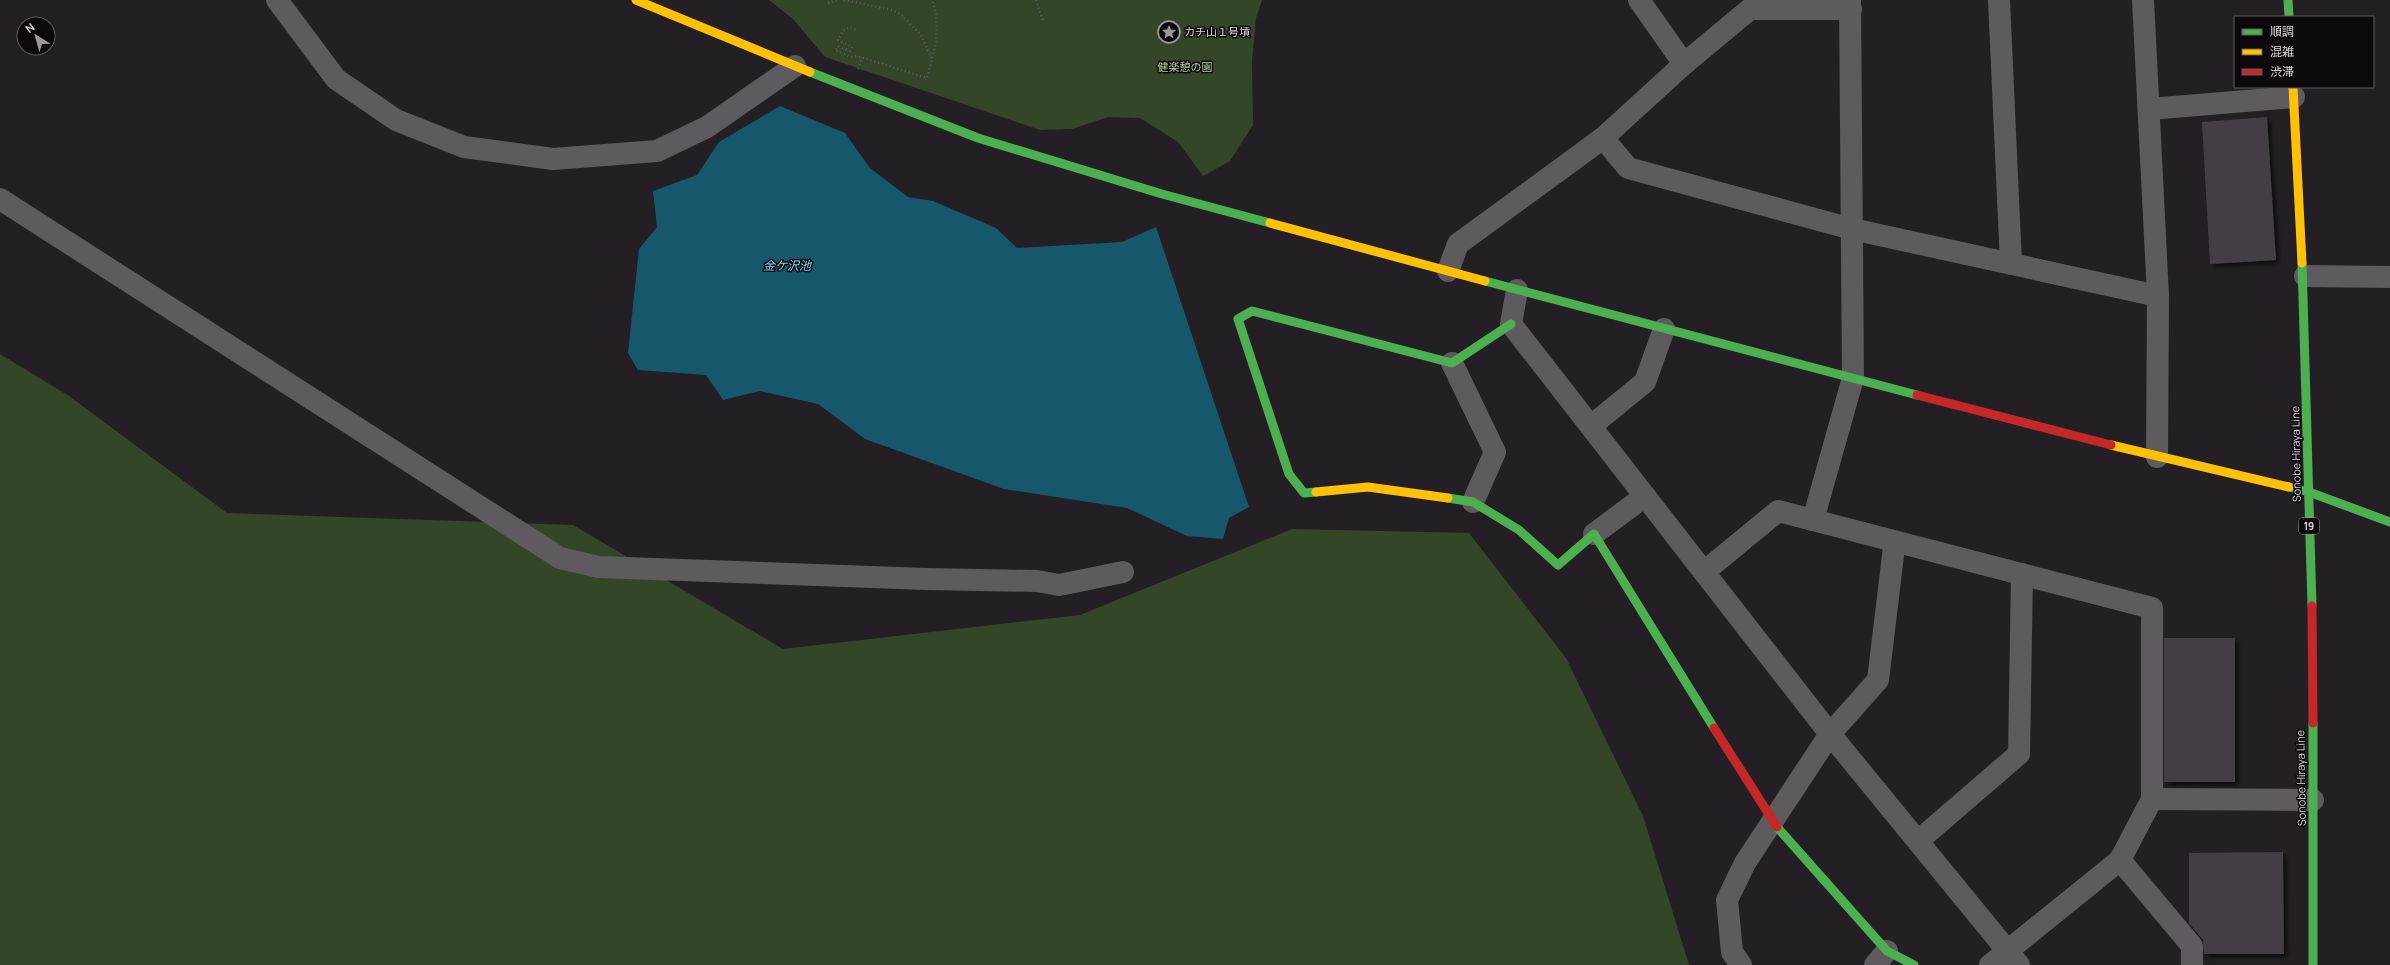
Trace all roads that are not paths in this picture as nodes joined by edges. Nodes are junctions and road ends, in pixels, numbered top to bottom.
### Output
1 (277, 0) edge
2 (636, 0) edge
3 (1639, 0) edge
4 (1999, 0) edge
5 (2143, 0) edge
6 (2288, 0) edge
7 (1747, 4) edge
8 (1850, 5) edge
9 (2289, 16) edge
10 (1684, 64) junction
11 (795, 66) junction
12 (2294, 92) edge
13 (2149, 109) junction
14 (1604, 138) junction
15 (0, 199) edge
16 (1852, 229) junction
17 (2011, 264) junction
18 (1448, 271) junction
19 (2305, 276) junction
20 (2390, 277) edge
21 (1517, 290) junction
22 (2158, 296) junction
23 (1511, 324) junction
24 (1664, 329) junction
25 (1452, 363) junction
26 (1853, 378) junction
27 (1591, 426) junction
28 (2158, 456) junction
29 (2309, 492) junction
30 (1645, 496) junction
31 (1473, 502) junction
32 (1813, 520) junction
33 (2390, 522) edge
34 (1594, 534) junction
35 (1894, 547) dead end
36 (1123, 572) dead end
37 (1704, 572) junction
38 (2022, 574) junction
39 (1830, 734) junction
40 (2152, 800) junction
41 (2314, 800) junction
42 (1772, 822) junction
43 (1918, 840) junction
44 (2120, 860) junction
45 (1881, 958) edge
46 (2013, 958) edge
47 (1742, 965) edge
48 (1914, 965) edge
49 (1990, 965) edge
50 (2192, 965) edge
51 (2313, 965) edge

1 - 11 street
2 - 11 street
3 - 10 street
4 - 17 street
5 - 13 street
6 - 9 street
7 - 8 street
7 - 10 street
8 - 16 street
10 - 14 street
11 - 18 street
12 - 13 street
12 - 19 street, Sonobe Hiraya Line / 19
13 - 22 street
14 - 16 street
14 - 18 street
15 - 36 street
16 - 17 street
16 - 26 street
17 - 22 street
18 - 21 street
19 - 20 street
19 - 29 street, Sonobe Hiraya Line / 19
21 - 23 street
21 - 24 street
22 - 28 street
23 - 25 street
23 - 27 street
24 - 26 street
24 - 27 street
25 - 31 street
25 - 31 street
26 - 28 street
26 - 32 street
27 - 30 street
28 - 29 street
29 - 33 street
29 - 41 street, Sonobe Hiraya Line / 19
30 - 34 street
30 - 37 street
31 - 34 street
32 - 37 street
32 - 38 street
34 - 42 street
35 - 39 street
37 - 39 street
38 - 40 street
38 - 43 street
39 - 42 street
39 - 43 street
40 - 41 street
40 - 44 street
41 - 51 street, Sonobe Hiraya Line / 19
42 - 45 street
42 - 47 street
43 - 46 street
44 - 46 street
44 - 50 street
45 - 48 street
46 - 49 street

